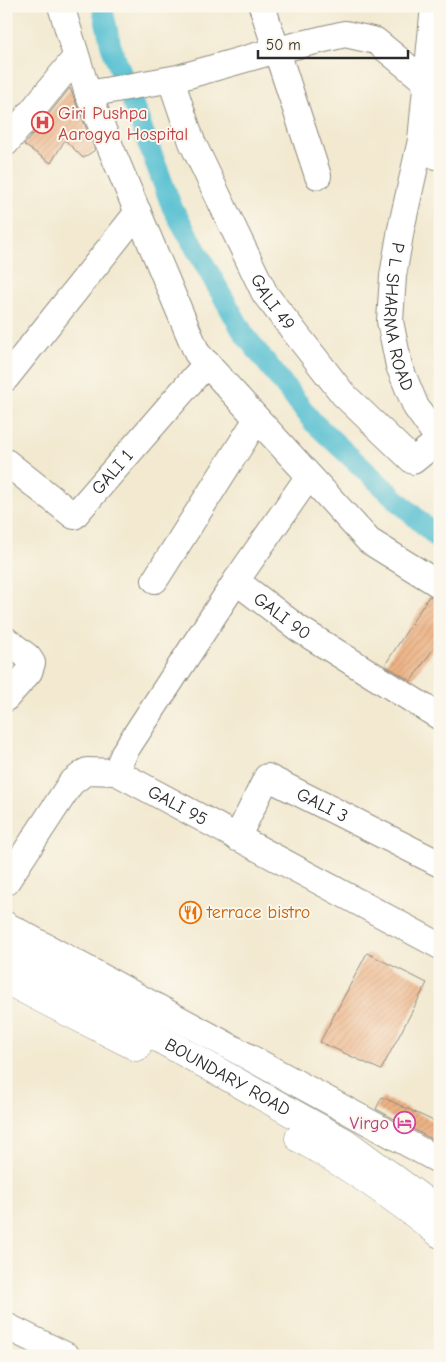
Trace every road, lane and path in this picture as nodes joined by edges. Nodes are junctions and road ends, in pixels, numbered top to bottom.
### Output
1 (60, 6) edge
2 (262, 6) edge
3 (434, 6) edge
4 (277, 50) junction
5 (76, 57) junction
6 (171, 80) junction
7 (426, 82) junction
8 (91, 94) junction
9 (6, 143) edge
10 (430, 149) edge
11 (318, 176) dead end
12 (138, 212) junction
13 (207, 363) junction
14 (6, 378) edge
15 (257, 419) junction
16 (439, 440) edge
17 (6, 462) edge
18 (309, 476) junction
19 (155, 580) dead end
20 (236, 581) junction
21 (440, 585) edge
22 (6, 640) edge
23 (6, 698) edge
24 (440, 717) edge
25 (116, 772) junction
26 (237, 838) junction
27 (440, 864) edge
28 (6, 882) edge
29 (6, 925) edge
30 (440, 946) edge
31 (6, 953) edge
32 (6, 980) edge
33 (437, 1153) edge
34 (422, 1204) edge
35 (440, 1212) edge
36 (440, 1234) edge
37 (6, 1326) edge
38 (67, 1356) edge

1 - 5 street
2 - 4 street
3 - 7 street, P L SHARMA ROAD
4 - 6 street
4 - 7 street
4 - 11 street
5 - 8 street
5 - 9 street
6 - 8 street
6 - 16 street, GALI 49
7 - 10 street, P L SHARMA ROAD
8 - 12 street
10 - 16 street, P L SHARMA ROAD
12 - 13 street
12 - 14 street
13 - 15 street
13 - 17 street, GALI 1
15 - 18 street
15 - 19 street
18 - 20 street, GALI 90
18 - 21 street
20 - 24 street, GALI 90
20 - 25 street
22 - 23 street
25 - 26 street, GALI 95
25 - 28 street
26 - 27 street, GALI 3
26 - 30 street, GALI 95
29 - 33 street
31 - 34 main road, BOUNDARY ROAD
32 - 34 main road, BOUNDARY ROAD
34 - 35 main road, BOUNDARY ROAD
34 - 36 main road, BOUNDARY ROAD
37 - 38 street

